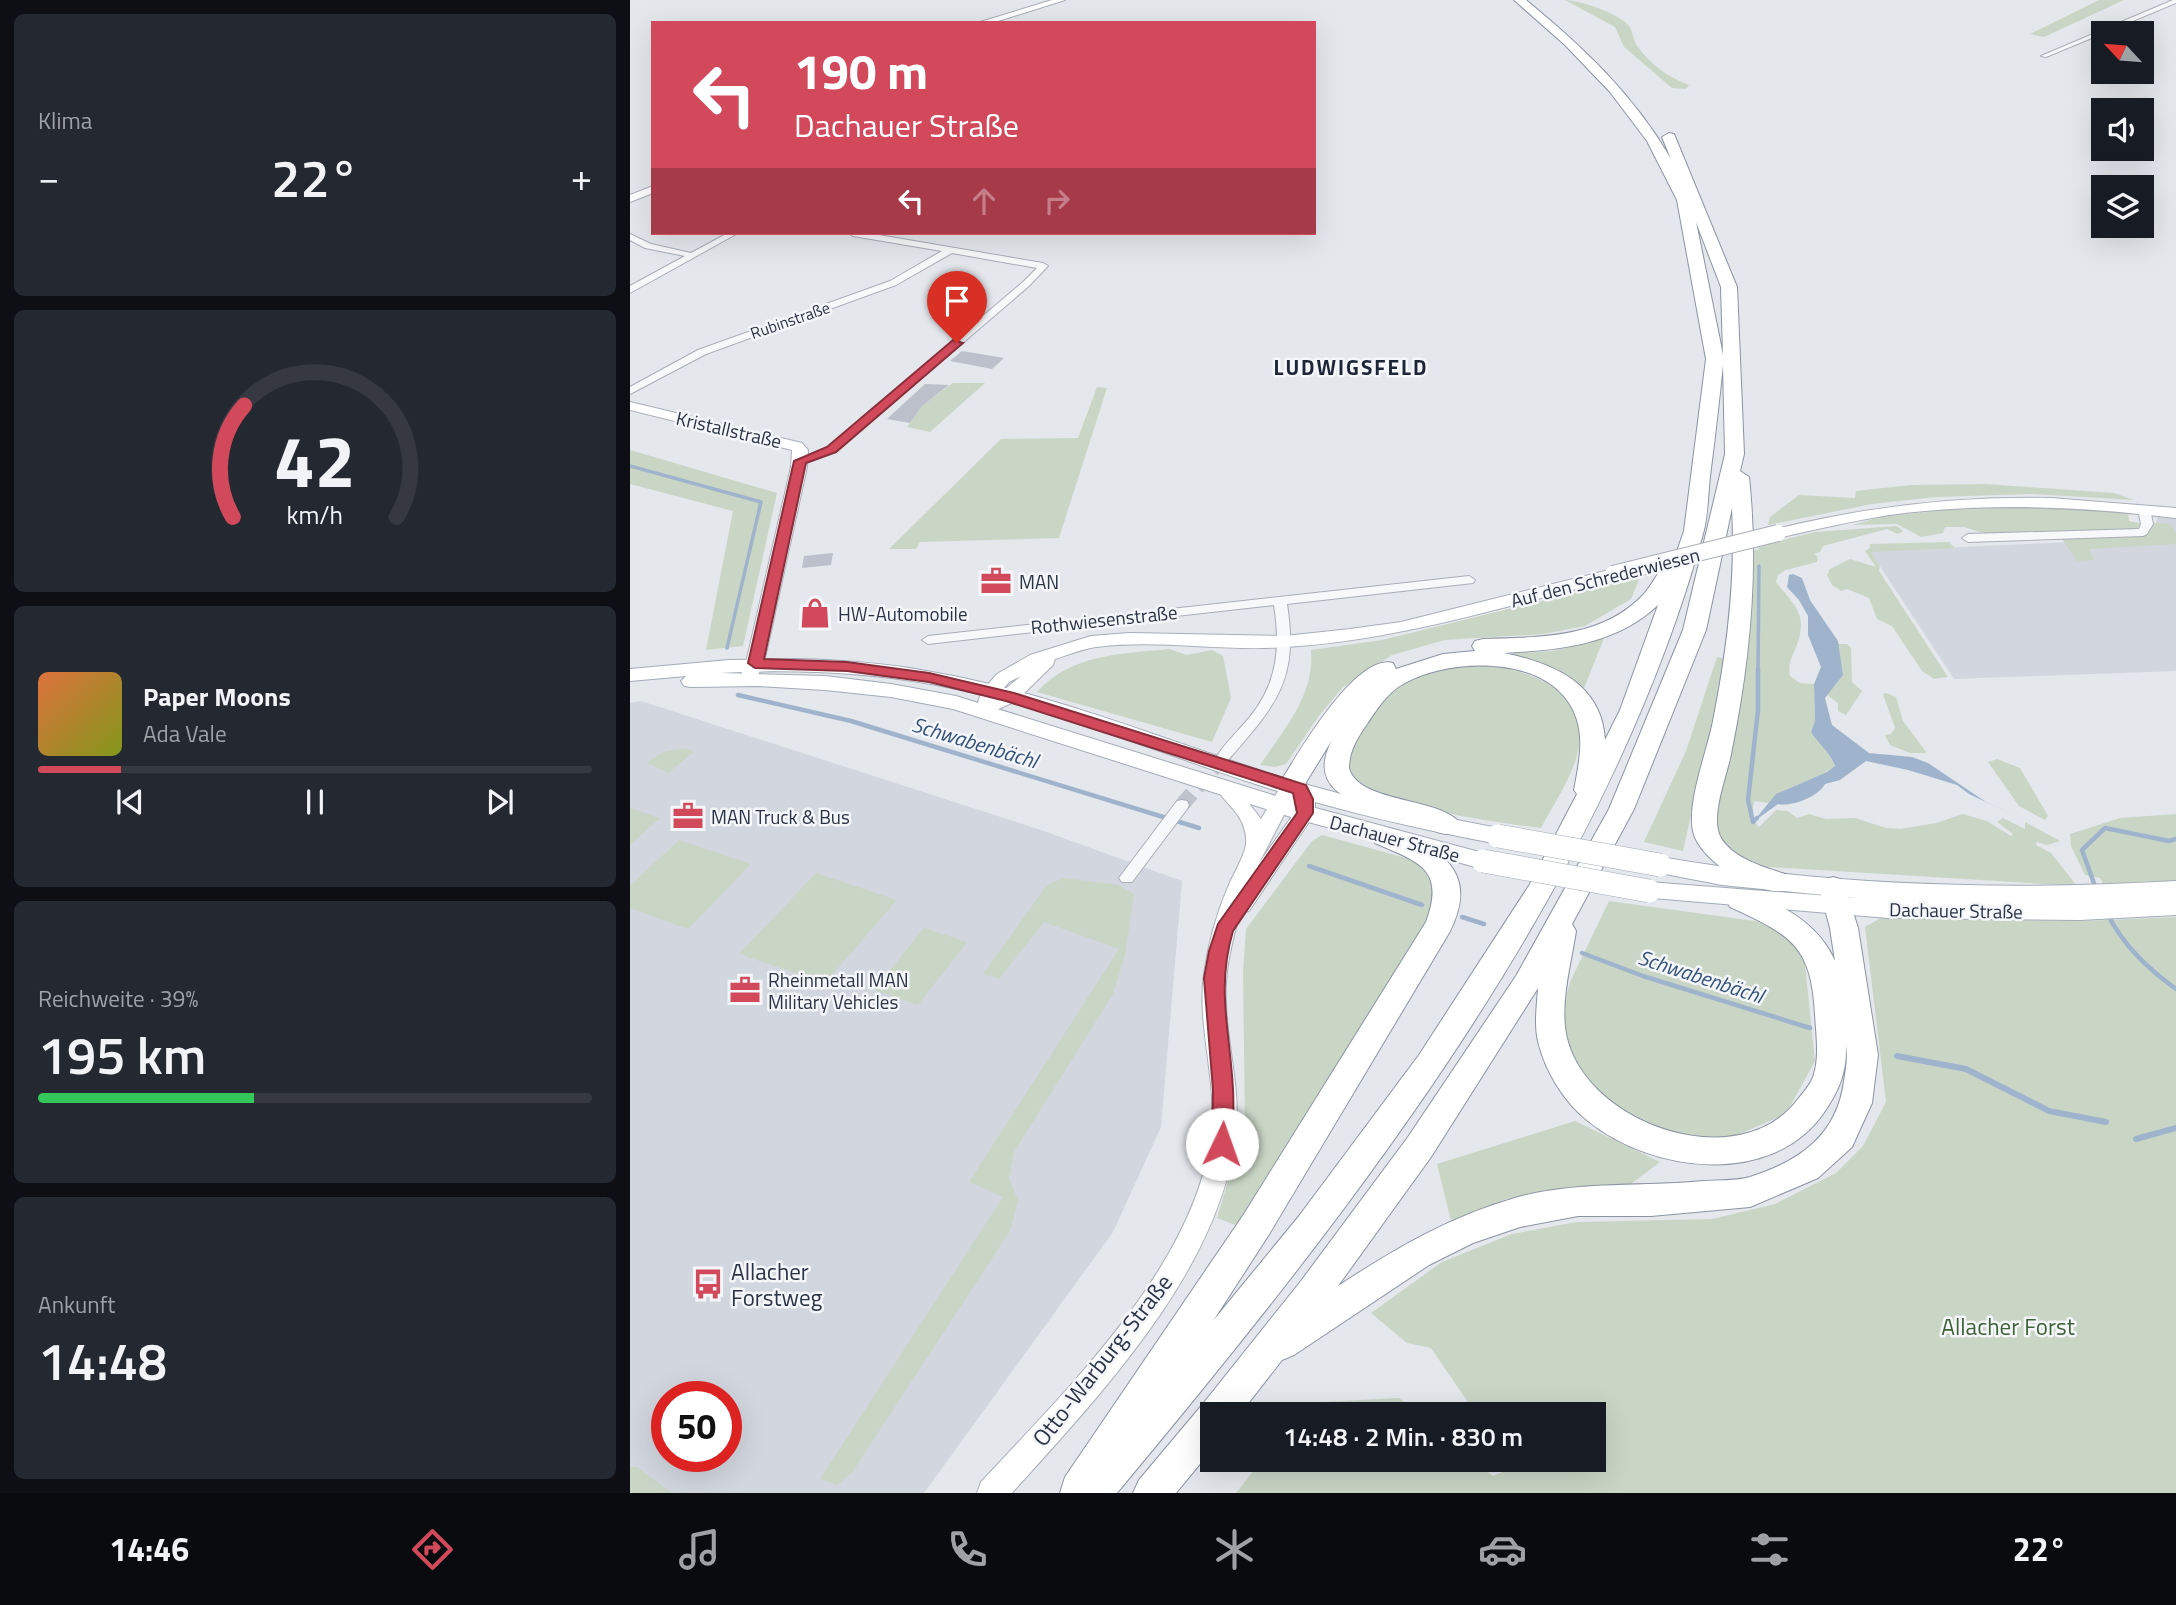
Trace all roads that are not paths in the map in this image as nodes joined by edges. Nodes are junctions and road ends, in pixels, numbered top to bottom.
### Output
1 (1061, 0) edge
2 (1519, 0) edge
3 (1535, 0) edge
4 (2176, 1) edge
5 (988, 21) edge
6 (2044, 55) dead end
7 (1614, 67) dead end
8 (1663, 126) dead end
9 (651, 190) edge
10 (630, 200) edge
11 (730, 235) edge
12 (864, 235) edge
13 (630, 237) edge
14 (950, 250) junction
15 (690, 255) junction
16 (630, 290) edge
17 (630, 391) edge
18 (630, 406) edge
19 (1735, 445) junction
20 (801, 461) junction
21 (2144, 509) junction
22 (2176, 513) edge
23 (1968, 538) dead end
24 (1691, 539) junction
25 (1469, 580) dead end
26 (1280, 601) junction
27 (928, 640) dead end
28 (1285, 642) junction
29 (752, 671) junction
30 (630, 675) edge
31 (630, 687) edge
32 (995, 700) junction
33 (1224, 756) tunnel mouth
34 (1295, 787) junction
35 (1227, 789) junction
36 (1586, 804) junction
37 (1182, 805) tunnel mouth
38 (1278, 805) junction
39 (1305, 813) junction
40 (1449, 827) junction
41 (1384, 836) junction
42 (1256, 849) junction
43 (1127, 878) dead end
44 (1781, 883) junction
45 (2176, 890) edge
46 (1835, 897) junction
47 (1740, 900) junction
48 (2114, 902) junction
49 (2176, 906) edge
50 (1564, 918) junction
51 (1225, 929) junction
52 (1264, 1355) junction
53 (1227, 1402) edge
54 (1200, 1435) edge
55 (992, 1493) edge
56 (1076, 1493) edge
57 (1093, 1493) edge
58 (1153, 1493) edge

1 - 5 street
2 - 24 highway
3 - 7 highway
4 - 6 street
8 - 19 highway
9 - 10 street
11 - 15 street
12 - 14 street
13 - 15 street
14 - 17 street, Rubinstraße
14 - 20 street
15 - 16 street
18 - 20 street, Kristallstraße
19 - 44 highway
19 - 50 highway
20 - 29 street, Kristallstraße
21 - 22 street, Auf den Schrederwiesen
21 - 23 street
21 - 28 street, Auf den Schrederwiesen, bridge
24 - 34 highway
24 - 36 highway
25 - 26 street, Rothwiesenstraße
26 - 27 street, Rothwiesenstraße
26 - 28 street
28 - 32 street, Auf den Schrederwiesen
28 - 33 street
29 - 30 main road, Dachauer Straße
29 - 31 main road, Dachauer Straße
29 - 32 main road, Dachauer Straße
32 - 34 main road, Dachauer Straße
32 - 35 main road, Dachauer Straße
34 - 38 street
34 - 39 street
34 - 40 main road, Dachauer Straße
35 - 38 main road, Dachauer Straße
35 - 42 street
36 - 40 highway
36 - 57 highway
37 - 43 street
38 - 39 main road, Dachauer Straße
38 - 42 street, Otto-Warburg-Straße
39 - 41 main road, Dachauer Straße
39 - 51 street, Otto-Warburg-Straße
40 - 44 main road, Dachauer Straße, bridge
41 - 47 main road, Dachauer Straße, bridge
41 - 56 highway
42 - 51 street, Otto-Warburg-Straße
44 - 46 main road, Dachauer Straße
45 - 48 main road, Dachauer Straße
46 - 47 main road, Dachauer Straße
46 - 48 main road, Dachauer Straße
46 - 52 highway
47 - 50 highway
48 - 49 main road, Dachauer Straße
50 - 52 highway
51 - 55 street, Otto-Warburg-Straße
52 - 53 highway
54 - 58 highway

